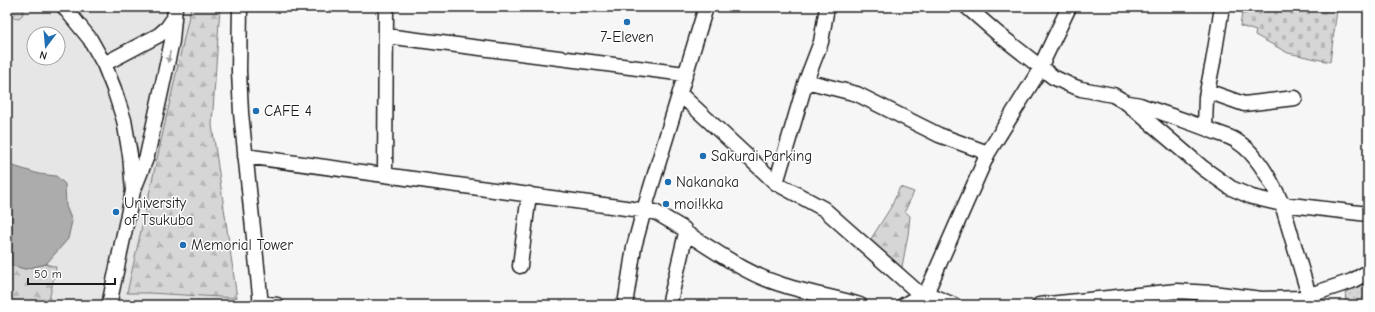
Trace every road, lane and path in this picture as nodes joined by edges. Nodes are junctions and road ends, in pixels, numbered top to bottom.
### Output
1 (64, 7) edge
2 (240, 7) edge
3 (386, 7) edge
4 (706, 7) edge
5 (827, 7) edge
6 (967, 7) edge
7 (1070, 7) edge
8 (1222, 7) edge
9 (174, 13) edge
10 (386, 36) junction
11 (104, 64) junction
12 (1041, 67) junction
13 (685, 74) junction
14 (806, 81) junction
15 (1207, 91) junction
16 (680, 94) junction
17 (1295, 98) dead end
18 (1127, 103) junction
19 (1205, 128) junction
20 (988, 153) junction
21 (245, 156) junction
22 (385, 174) junction
23 (776, 183) junction
24 (133, 191) junction
25 (529, 194) junction
26 (1282, 204) junction
27 (644, 210) junction
28 (1368, 214) edge
29 (686, 233) junction
30 (520, 266) dead end
31 (1368, 272) edge
32 (923, 294) junction
33 (1307, 300) edge
34 (261, 304) edge
35 (109, 305) edge
36 (277, 305) edge
37 (625, 305) edge
38 (669, 305) edge
39 (860, 305) edge
40 (904, 305) edge
41 (954, 305) edge
42 (1039, 305) edge

1 - 11 street
2 - 21 street
3 - 10 street
4 - 13 street
5 - 14 street
6 - 12 street
7 - 12 street
8 - 15 street
9 - 11 street
9 -> 24 street
10 - 13 street
10 - 22 street
11 - 24 street
12 - 18 street
12 - 20 street
13 - 16 street
14 - 20 street
14 - 23 street
15 - 17 street
15 - 19 street
16 - 23 street
16 - 27 street
18 - 19 street
18 - 26 street
19 - 26 street
20 - 32 street
21 - 22 street
21 - 34 street
22 - 25 street
23 - 32 street
24 - 35 street
25 - 27 street
25 - 30 street
26 - 28 street
26 - 33 street
27 - 29 street
27 - 37 street
29 - 38 street
29 - 39 street
31 - 33 street
32 - 40 street
32 - 41 street
33 - 42 street
34 - 36 street

